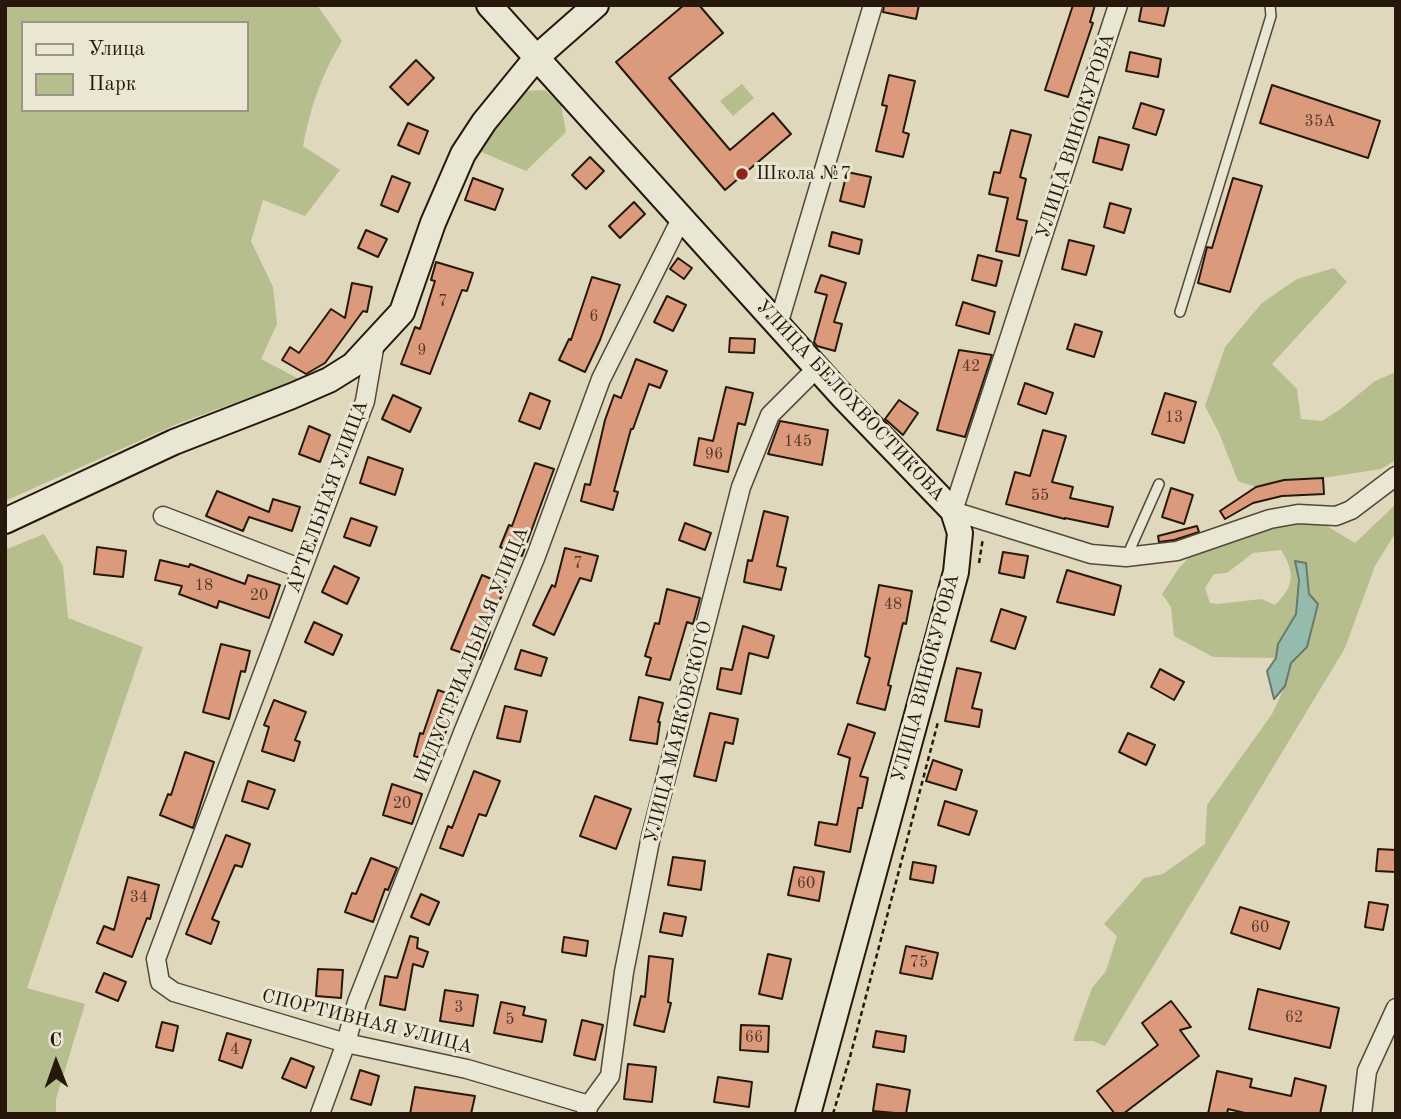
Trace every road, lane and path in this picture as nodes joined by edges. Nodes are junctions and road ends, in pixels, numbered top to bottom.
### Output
1 (489, 5) edge
2 (596, 5) edge
3 (873, 5) edge
4 (1118, 5) edge
5 (1270, 5) edge
6 (537, 57) junction
7 (681, 219) junction
8 (1180, 312) dead end
9 (778, 325) junction
10 (375, 343) junction
11 (817, 368) junction
12 (1396, 477) edge
13 (1159, 484) dead end
14 (953, 511) junction
15 (163, 516) dead end
16 (5, 521) edge
17 (981, 552) dead end
18 (1126, 557) junction
19 (978, 565) dead end
20 (302, 569) junction
21 (938, 723) dead end
22 (156, 959) joint
23 (1396, 1008) edge
24 (346, 1043) junction
25 (587, 1109) edge
26 (320, 1114) edge
27 (808, 1114) edge
28 (832, 1114) edge
29 (1362, 1114) edge

1 - 6 main road, УЛИЦА БЕЛОХВОСТИКОВА
2 - 6 main road
3 - 9 street
4 - 14 street, УЛИЦА ВИНОКУРОВА
5 - 8 lane
6 - 7 main road, УЛИЦА БЕЛОХВОСТИКОВА
6 - 10 main road
7 - 9 main road, УЛИЦА БЕЛОХВОСТИКОВА
7 - 24 street, ИНДУСТРИАЛЬНАЯ УЛИЦА
9 - 11 main road, УЛИЦА БЕЛОХВОСТИКОВА
10 - 16 main road
10 - 20 street, АРТЕЛЬНАЯ УЛИЦА
11 - 14 main road, УЛИЦА БЕЛОХВОСТИКОВА
11 - 25 street, УЛИЦА МАЯКОВСКОГО
12 - 18 street, УЛИЦА БЕЛОХВОСТИКОВА
13 - 18 lane
14 - 18 street, УЛИЦА БЕЛОХВОСТИКОВА
14 - 27 main road, УЛИЦА ВИНОКУРОВА
15 - 20 street
17 - 19 path
20 - 22 street, АРТЕЛЬНАЯ УЛИЦА
21 - 28 path
22 - 24 street, СПОРТИВНАЯ УЛИЦА
23 - 29 street
24 - 25 street, СПОРТИВНАЯ УЛИЦА
24 - 26 street, ИНДУСТРИАЛЬНАЯ УЛИЦА

